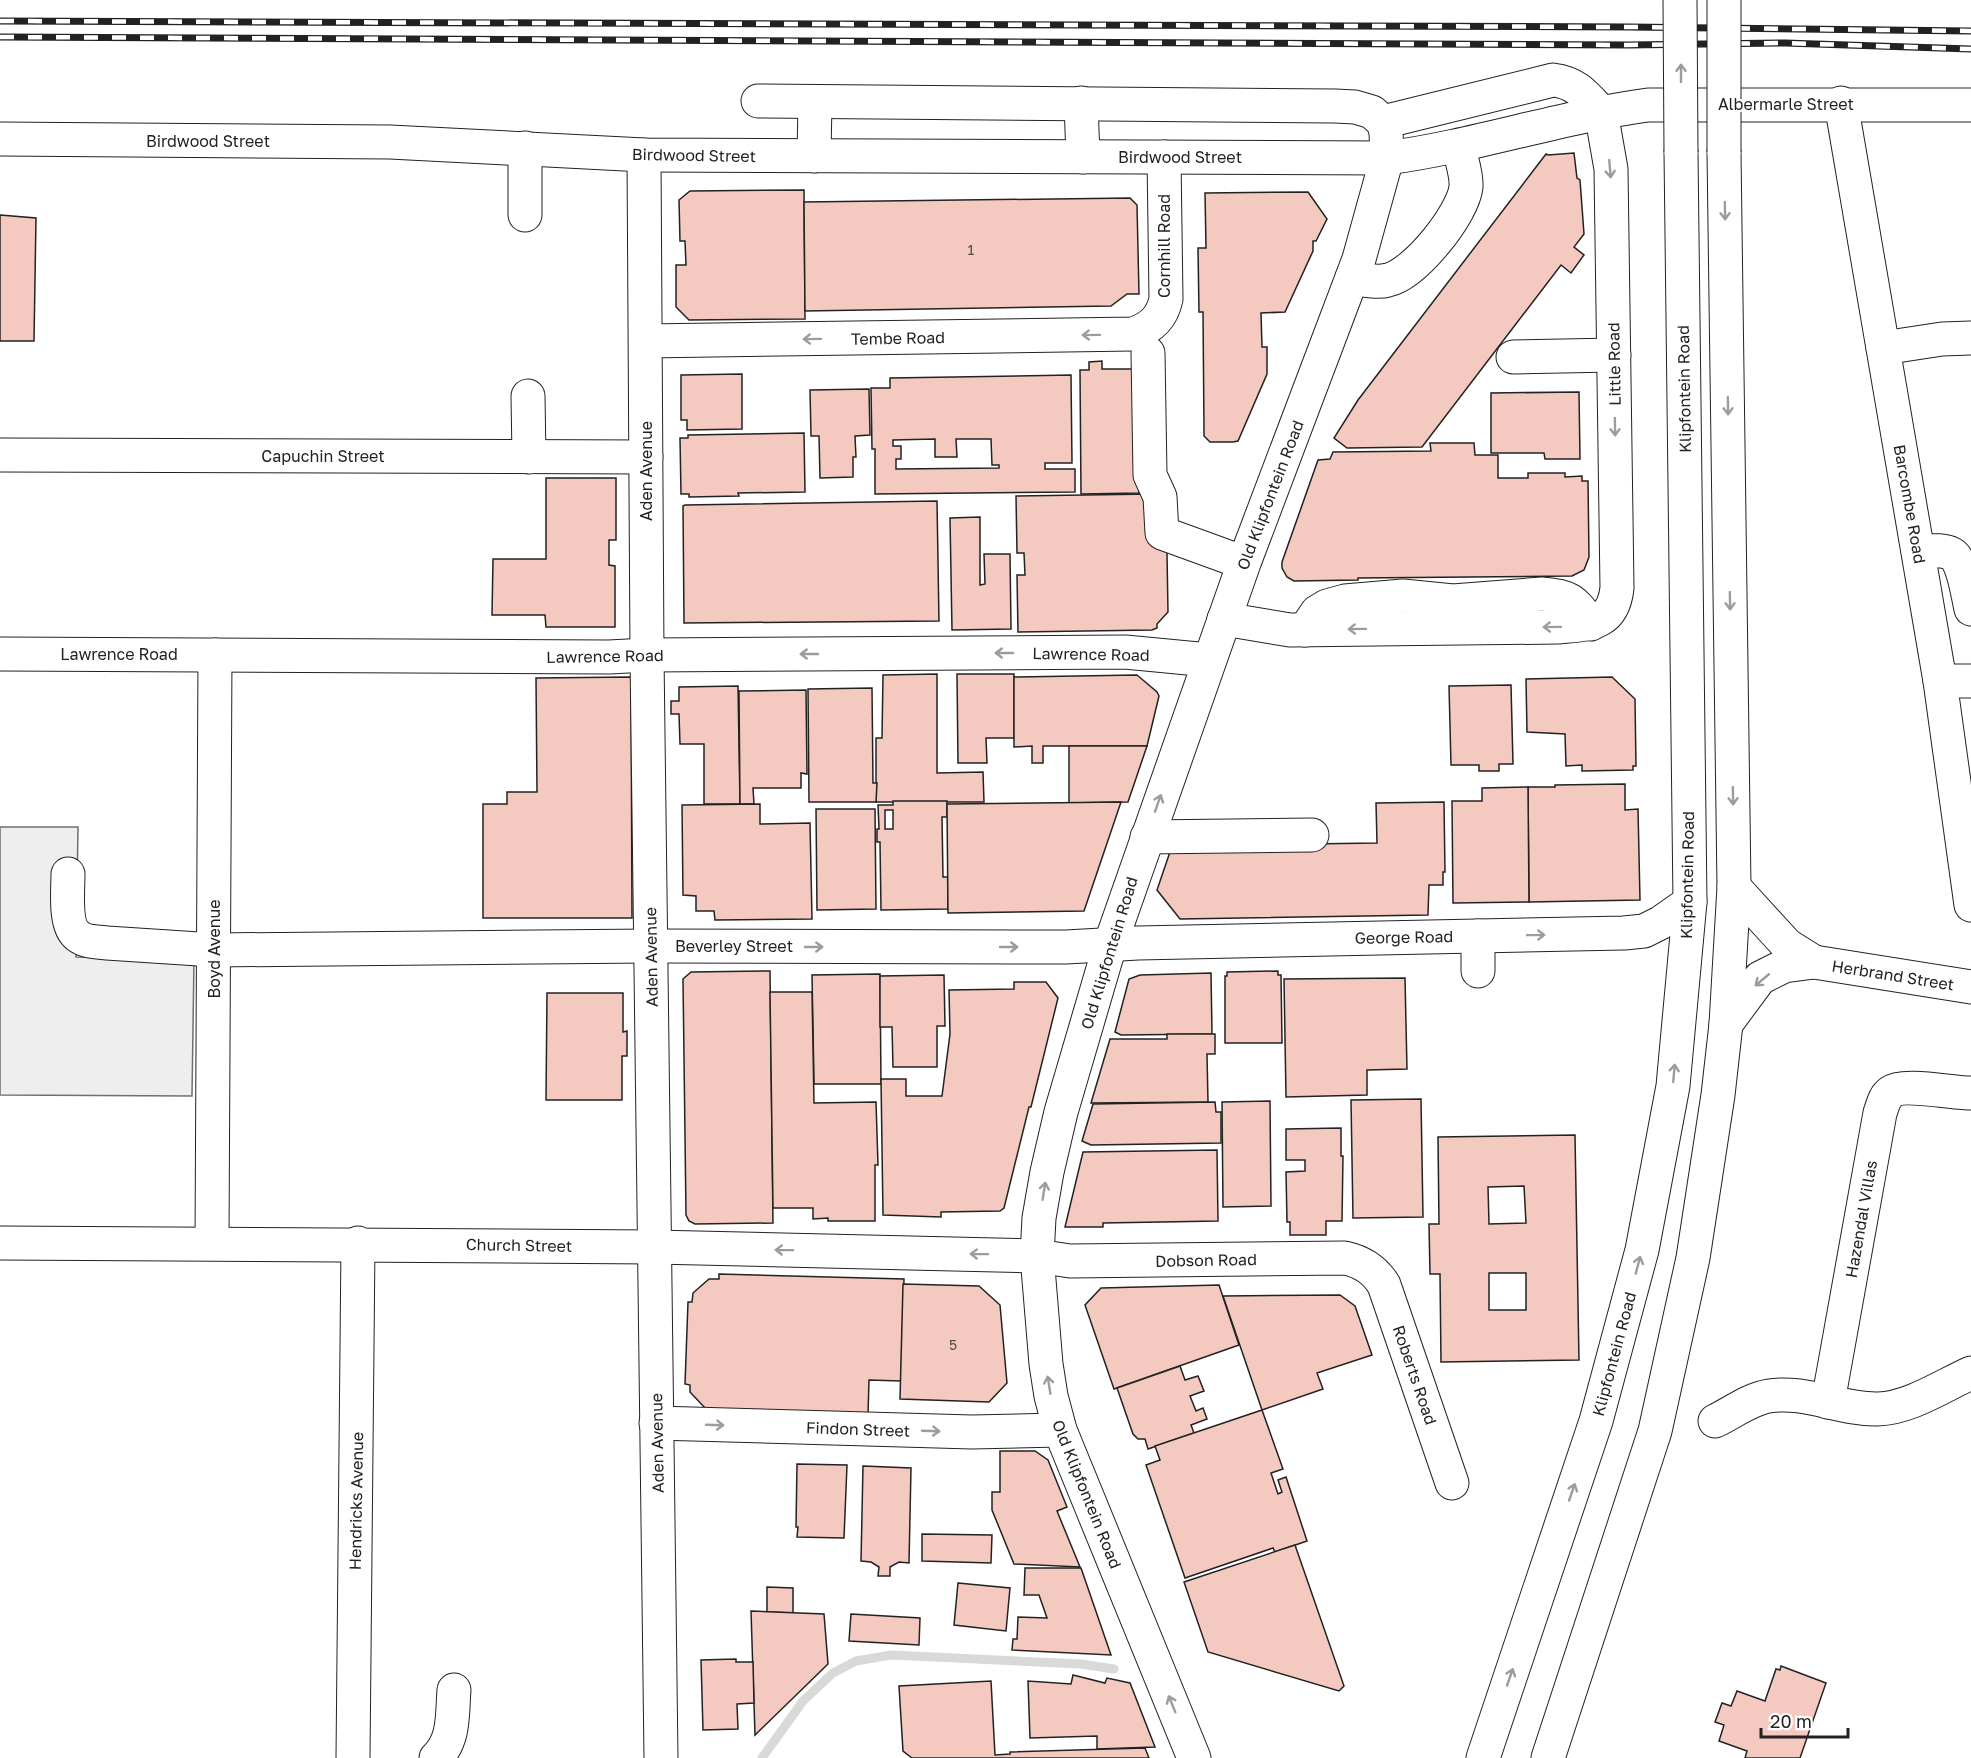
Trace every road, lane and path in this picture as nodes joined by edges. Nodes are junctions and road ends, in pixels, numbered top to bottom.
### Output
1 (1680, 0) edge
2 (1724, 0) edge
3 (758, 101) dead end
4 (815, 102) junction
5 (1081, 104) junction
6 (1841, 104) junction
7 (1971, 105) edge
8 (1601, 112) junction
9 (1383, 122) junction
10 (0, 139) edge
11 (1459, 147) junction
12 (525, 148) junction
13 (644, 155) junction
14 (814, 156) junction
15 (1083, 157) junction
16 (1164, 157) junction
17 (1387, 158) junction
18 (525, 215) dead end
19 (1352, 278) junction
20 (1971, 338) edge
21 (646, 341) junction
22 (1148, 341) junction
23 (1884, 348) junction
24 (1614, 355) junction
25 (1513, 357) dead end
26 (528, 396) dead end
27 (0, 455) edge
28 (529, 457) junction
29 (646, 457) junction
30 (1918, 551) junction
31 (1228, 557) dead end
32 (1971, 609) edge
33 (1224, 619) junction
34 (0, 654) edge
35 (215, 655) junction
36 (647, 655) junction
37 (1209, 660) junction
38 (1956, 681) edge
39 (1312, 835) dead end
40 (1147, 837) junction
41 (68, 874) dead end
42 (1734, 887) junction
43 (1690, 902) junction
44 (1971, 905) edge
45 (1478, 936) junction
46 (1110, 945) junction
47 (650, 946) junction
48 (214, 950) junction
49 (1814, 962) junction
50 (1478, 971) dead end
51 (1971, 987) edge
52 (1726, 1023) junction
53 (1957, 1093) edge
54 (0, 1243) edge
55 (212, 1243) junction
56 (358, 1244) junction
57 (654, 1247) junction
58 (1037, 1256) junction
59 (1372, 1270) joint
60 (1971, 1373) edge
61 (1828, 1402) junction
62 (1715, 1421) dead end
63 (656, 1423) junction
64 (1060, 1430) junction
65 (1452, 1483) dead end
66 (454, 1690) dead end
67 (1487, 1745) edge
68 (1549, 1755) edge
69 (353, 1758) edge
70 (436, 1758) edge
71 (661, 1758) edge
72 (1194, 1758) edge

43 -> 1 street, Klipfontein Road, bridge
2 -> 42 street, bridge
3 - 4 street
4 - 5 street
4 - 14 street
5 - 9 street
5 - 15 street
6 - 7 street, Albermarle Street
6 - 8 street, Albermarle Street
6 - 23 street, Barcombe Road
8 - 9 street
8 - 11 street
8 -> 24 street, Little Road
9 - 17 street, Old Klipfontein Road
10 - 12 street, Birdwood Street
11 - 17 street
11 - 19 street
12 - 13 street, Birdwood Street
12 - 18 street
13 - 14 street, Birdwood Street
13 - 21 street, Aden Avenue
14 - 15 street, Birdwood Street
15 - 16 street, Birdwood Street
16 - 17 street, Birdwood Street
16 - 22 street, Cornhill Road
17 - 19 street, Old Klipfontein Road
19 - 33 street, Old Klipfontein Road
20 - 23 street
22 -> 21 street, Tembe Road
21 - 29 street, Aden Avenue
22 - 31 street
23 - 30 street, Barcombe Road
24 - 25 street
24 -> 33 street, Little Road
26 - 28 street
27 - 28 street, Capuchin Street
28 - 29 street, Capuchin Street
29 - 36 street, Aden Avenue
30 - 32 street
30 - 38 street, Barcombe Road
33 - 37 street, Old Klipfontein Road
34 - 35 street, Lawrence Road
35 - 36 street, Lawrence Road
35 - 48 street, Boyd Avenue
37 -> 36 street, Lawrence Road
36 - 47 street, Aden Avenue
40 -> 37 street, Old Klipfontein Road
38 - 44 street, Barcombe Road
39 - 40 street
40 - 46 street, Old Klipfontein Road
41 - 48 street, Beverley Street
42 - 49 street, Herbrand Street
42 - 52 street
45 -> 43 street, George Road
67 -> 43 street, Klipfontein Road
45 - 46 street, George Road
45 - 50 street
47 -> 46 street, Beverley Street
58 -> 46 street, Old Klipfontein Road
47 - 48 street, Beverley Street
47 - 57 street, Aden Avenue
48 - 55 street, Boyd Avenue
49 - 51 street, Herbrand Street
49 -> 52 street, Herbrand Street
52 - 68 street
53 - 61 street, Hazendal Villas
54 - 55 street, Church Street
55 - 56 street, Church Street
56 - 57 street, Church Street
56 - 69 street, Hendricks Avenue
58 -> 57 street, Church Street
57 - 63 street, Aden Avenue
58 - 59 street, Dobson Road
64 -> 58 street, Old Klipfontein Road
59 - 65 street, Roberts Road
60 - 61 street
61 - 62 street
63 -> 64 street, Findon Street
63 - 71 street, Aden Avenue
72 -> 64 street, Old Klipfontein Road
66 - 70 street

